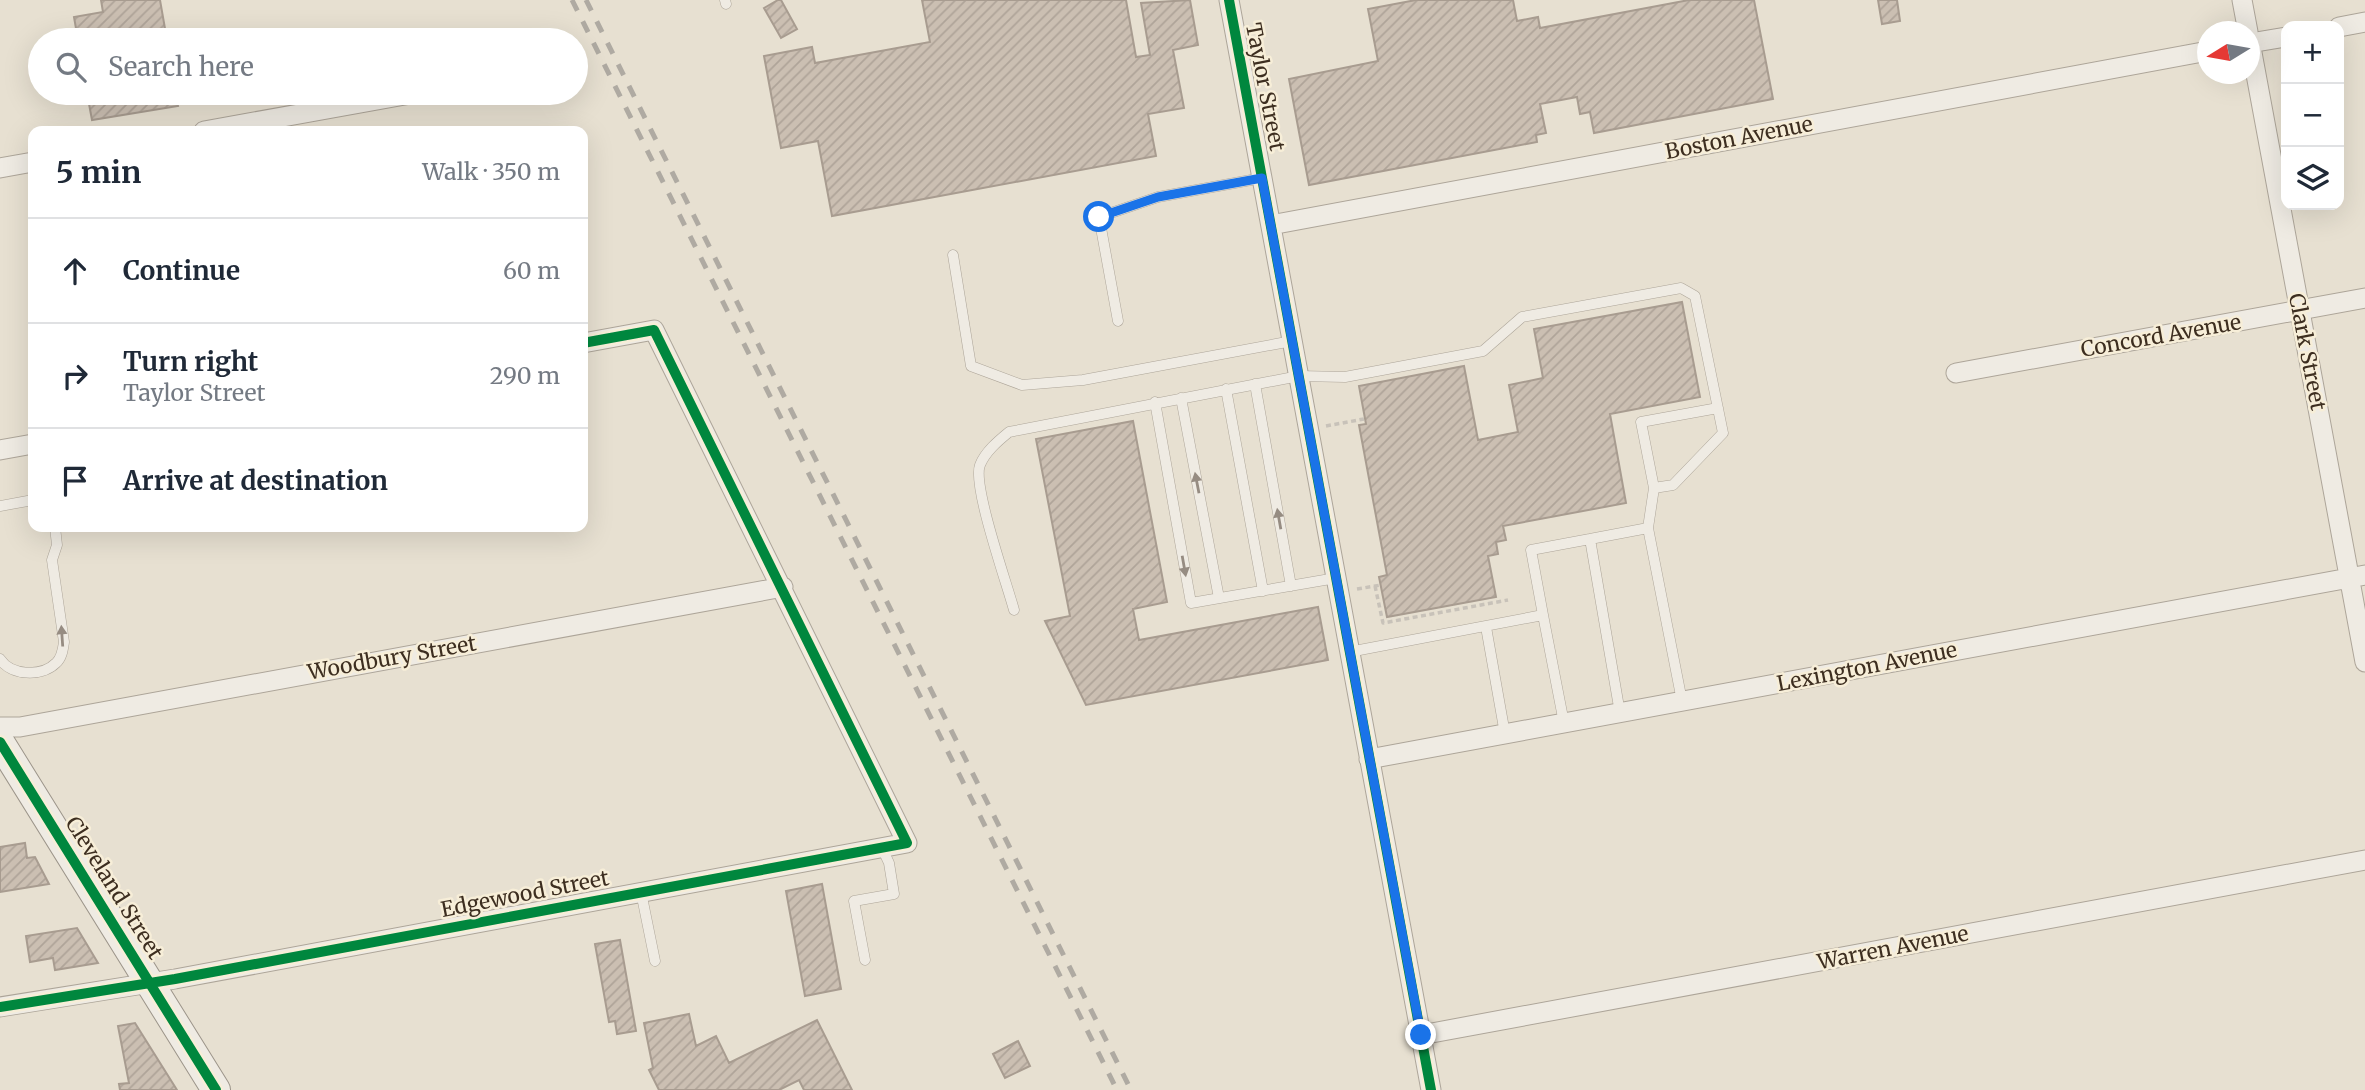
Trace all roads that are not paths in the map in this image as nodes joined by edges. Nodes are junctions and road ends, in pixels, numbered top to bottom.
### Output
1 (1229, 0) edge
2 (2242, 0) edge
3 (2246, 21) edge
4 (2365, 22) edge
5 (2344, 26) edge
6 (2281, 38) edge
7 (2260, 41) edge
8 (2197, 53) edge
9 (2258, 84) edge
10 (349, 105) edge
11 (232, 126) edge
12 (28, 163) edge
13 (0, 168) edge
14 (1262, 178) junction
15 (1271, 225) junction
16 (953, 255) dead end
17 (2365, 298) edge
18 (2300, 310) junction
19 (1118, 321) dead end
20 (1292, 341) junction
21 (588, 342) edge
22 (1956, 373) dead end
23 (1298, 376) junction
24 (1255, 384) junction
25 (1226, 389) junction
26 (1181, 398) junction
27 (1155, 402) junction
28 (1718, 408) junction
29 (28, 445) edge
30 (0, 450) edge
31 (1654, 488) junction
32 (28, 501) edge
33 (0, 506) edge
34 (1648, 528) junction
35 (56, 532) edge
36 (1590, 539) junction
37 (2357, 576) edge
38 (1336, 578) junction
39 (1291, 586) junction
40 (783, 587) junction
41 (1263, 591) junction
42 (1219, 598) junction
43 (1014, 610) dead end
44 (1543, 615) junction
45 (1486, 627) junction
46 (1349, 652) junction
47 (0, 659) edge
48 (2365, 662) edge
49 (1682, 701) junction
50 (1620, 713) junction
51 (1564, 723) junction
52 (0, 727) edge
53 (1505, 734) junction
54 (0, 742) edge
55 (1369, 759) junction
56 (883, 848) junction
57 (2365, 860) edge
58 (641, 892) junction
59 (865, 960) dead end
60 (655, 961) dead end
61 (150, 982) junction
62 (0, 1007) edge
63 (1421, 1035) junction
64 (216, 1090) edge
65 (1431, 1090) edge

1 - 14 street, Taylor Street
2 - 3 street
4 - 5 street
6 - 7 street
8 - 15 street, Boston Avenue
9 - 18 street, Clark Street
10 - 11 street
12 - 13 street
14 - 15 street, Taylor Street
14 - 19 lane
15 - 20 street, Taylor Street
16 - 20 lane
17 - 18 street, Concord Avenue
18 - 22 street, Concord Avenue
18 - 37 street, Clark Street
20 - 23 street, Taylor Street
21 - 40 street
23 - 24 lane
23 - 28 lane
23 - 38 street, Taylor Street
24 - 25 lane
39 -> 24 lane
25 - 26 lane
25 - 41 lane
26 - 27 lane
42 -> 26 lane
27 -> 42 lane
27 - 43 lane
28 - 31 lane
28 - 31 lane
29 - 30 street
31 - 34 lane
32 - 33 lane
34 - 36 lane
34 - 49 lane
47 -> 35 lane
36 - 44 lane
36 - 50 lane
37 - 48 street, Clark Street
37 - 49 street, Lexington Avenue
38 - 39 lane
38 - 46 street, Taylor Street
39 - 41 lane
40 - 52 street, Woodbury Street
40 - 56 street, Edgewood Street
41 - 42 lane
44 - 45 lane
44 - 51 lane
45 - 46 lane
45 - 53 lane
46 - 55 street, Taylor Street
49 - 50 street, Lexington Avenue
50 - 51 street, Lexington Avenue
51 - 53 street, Lexington Avenue
53 - 55 street, Lexington Avenue
54 - 61 main road, Cleveland Street
55 - 63 street, Taylor Street
56 - 58 street, Edgewood Street
56 - 59 lane
57 - 63 street, Warren Avenue
58 - 60 lane
58 - 61 street, Edgewood Street
61 - 62 street, Edgewood Street
61 - 64 main road, Cleveland Street
63 - 65 street, Taylor Street

